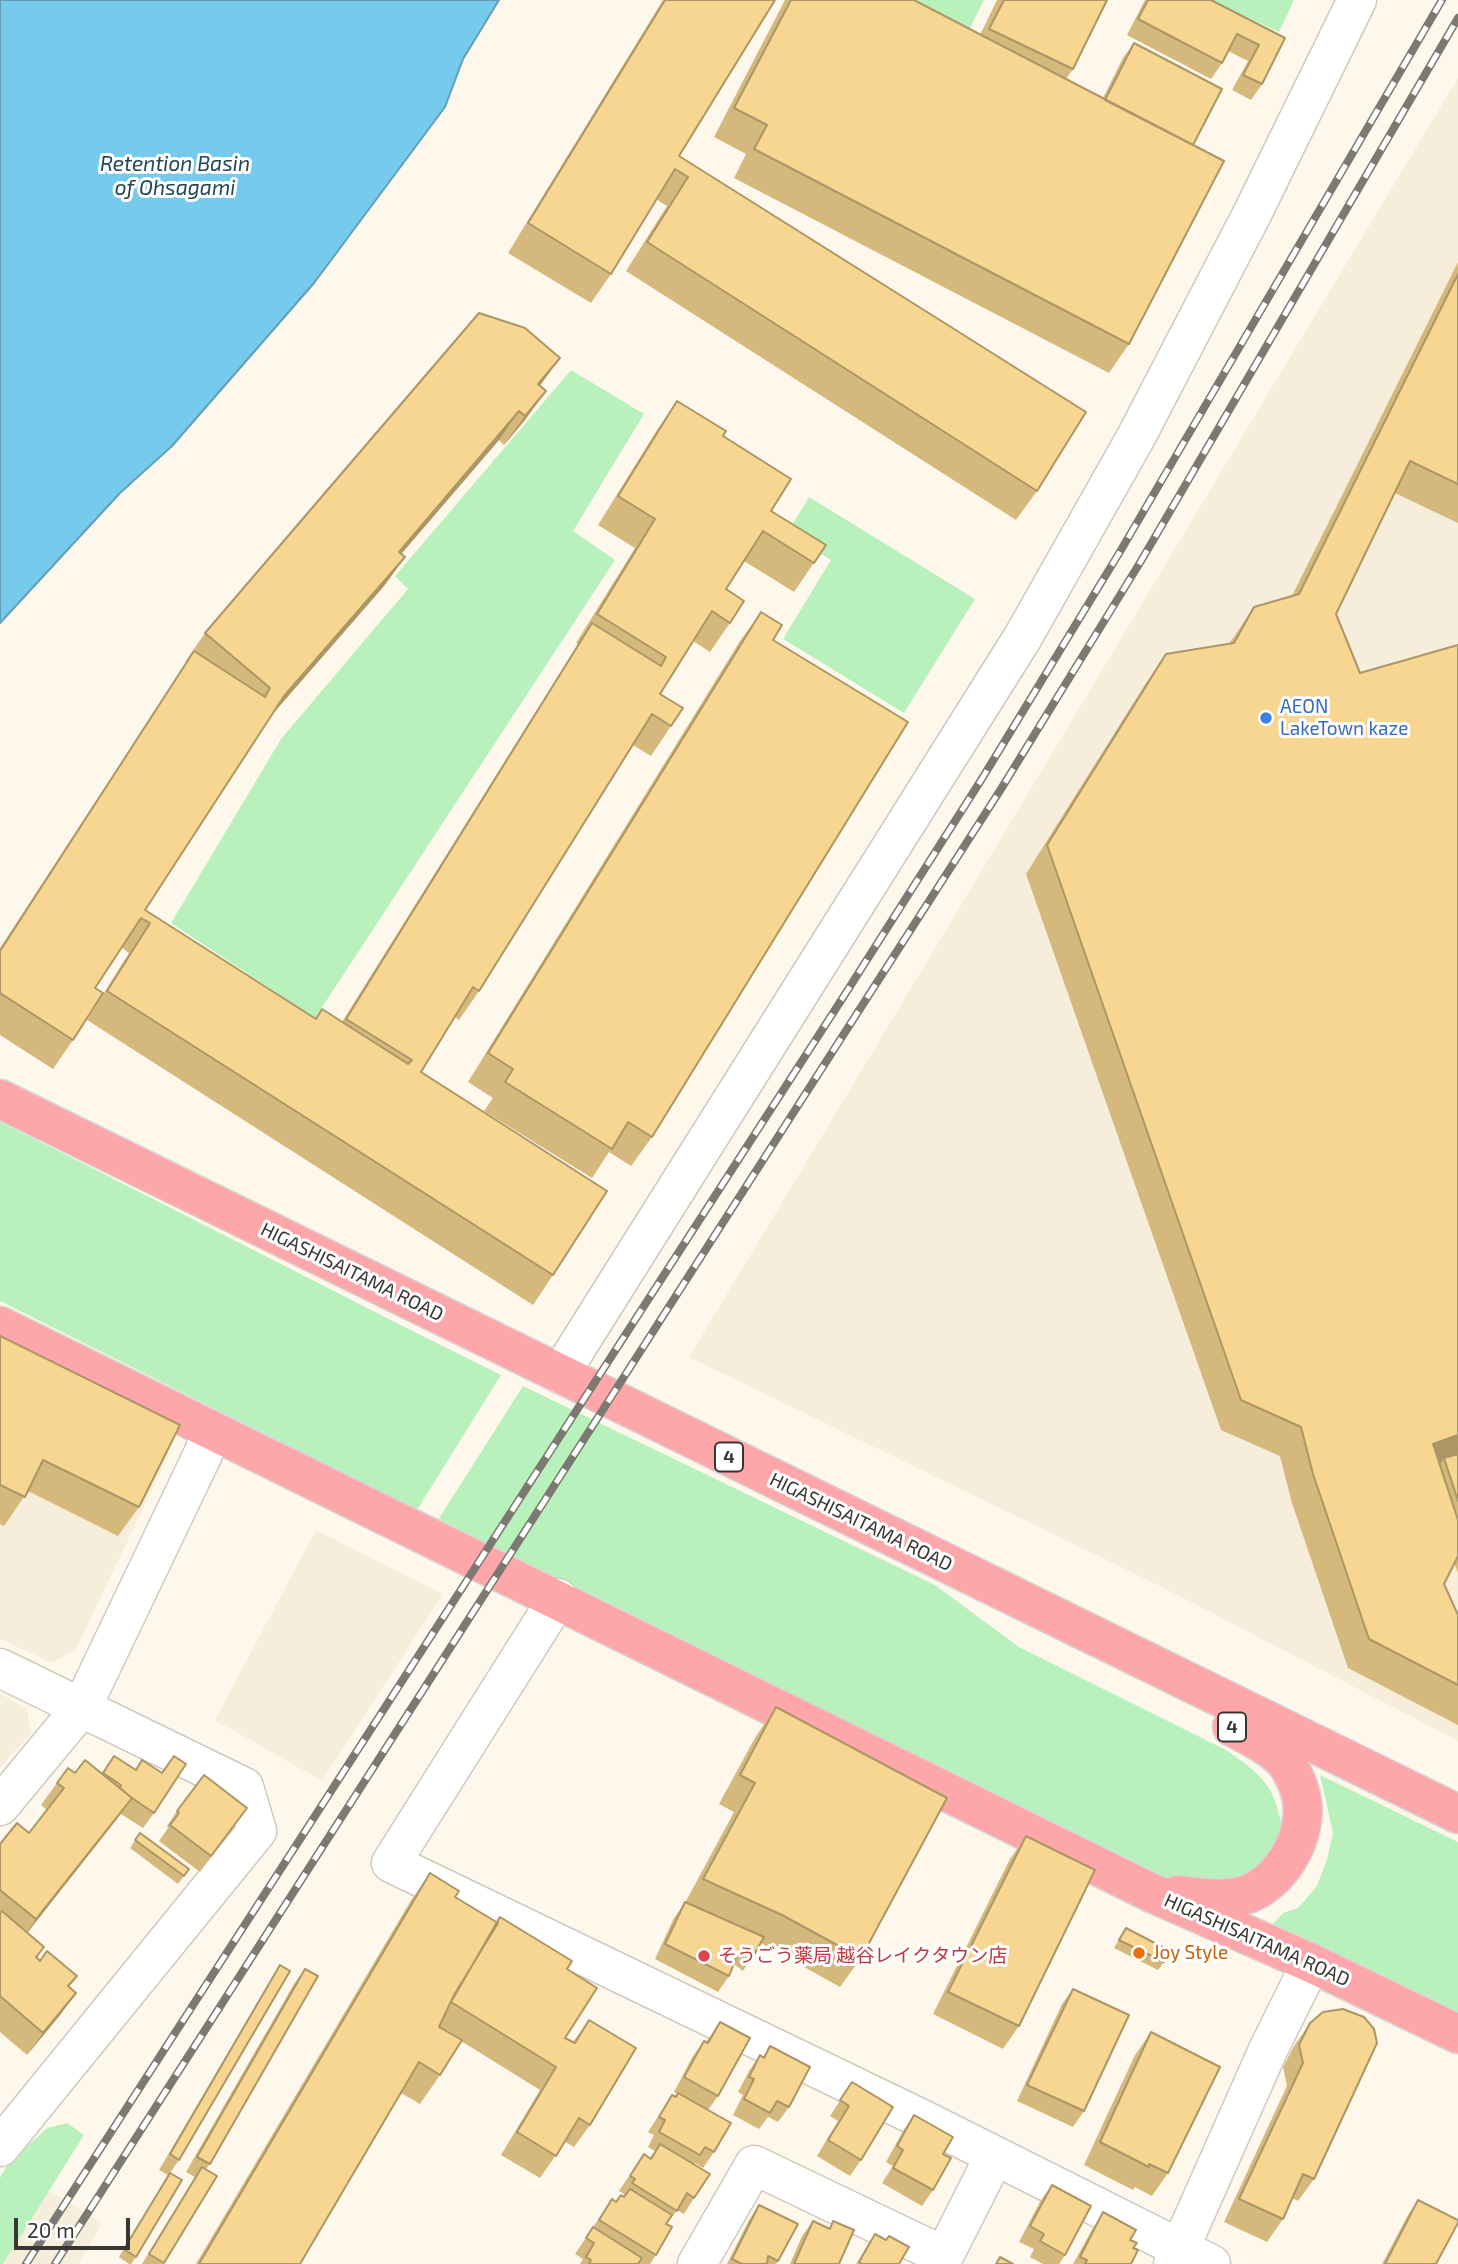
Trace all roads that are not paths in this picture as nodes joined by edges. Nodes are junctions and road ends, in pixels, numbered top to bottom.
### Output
1 (1357, 0) edge
2 (0, 1099) edge
3 (0, 1326) edge
4 (561, 1374) junction
5 (212, 1430) junction
6 (957, 1569) junction
7 (558, 1598) junction
8 (0, 1668) edge
9 (82, 1707) junction
10 (0, 1806) edge
11 (1458, 1814) edge
12 (1154, 1894) junction
13 (1311, 1963) junction
14 (1458, 2034) edge
15 (0, 2147) edge
16 (994, 2157) junction
17 (1188, 2259) edge
18 (942, 2260) edge
19 (697, 2264) edge

1 - 4 street
2 - 4 highway, HIGASHISAITAMA ROAD / 4
3 - 5 highway, HIGASHISAITAMA ROAD / 4
4 - 6 highway, HIGASHISAITAMA ROAD / 4
5 - 7 highway, HIGASHISAITAMA ROAD / 4
5 - 9 street
6 - 11 highway, HIGASHISAITAMA ROAD / 4
6 - 12 highway, 4
7 - 12 highway, HIGASHISAITAMA ROAD / 4
7 - 16 street
8 - 9 street
9 - 10 street
9 - 15 street
12 - 13 highway, HIGASHISAITAMA ROAD / 4
13 - 14 highway, HIGASHISAITAMA ROAD / 4
13 - 17 street
16 - 17 street
16 - 18 street
18 - 19 street

